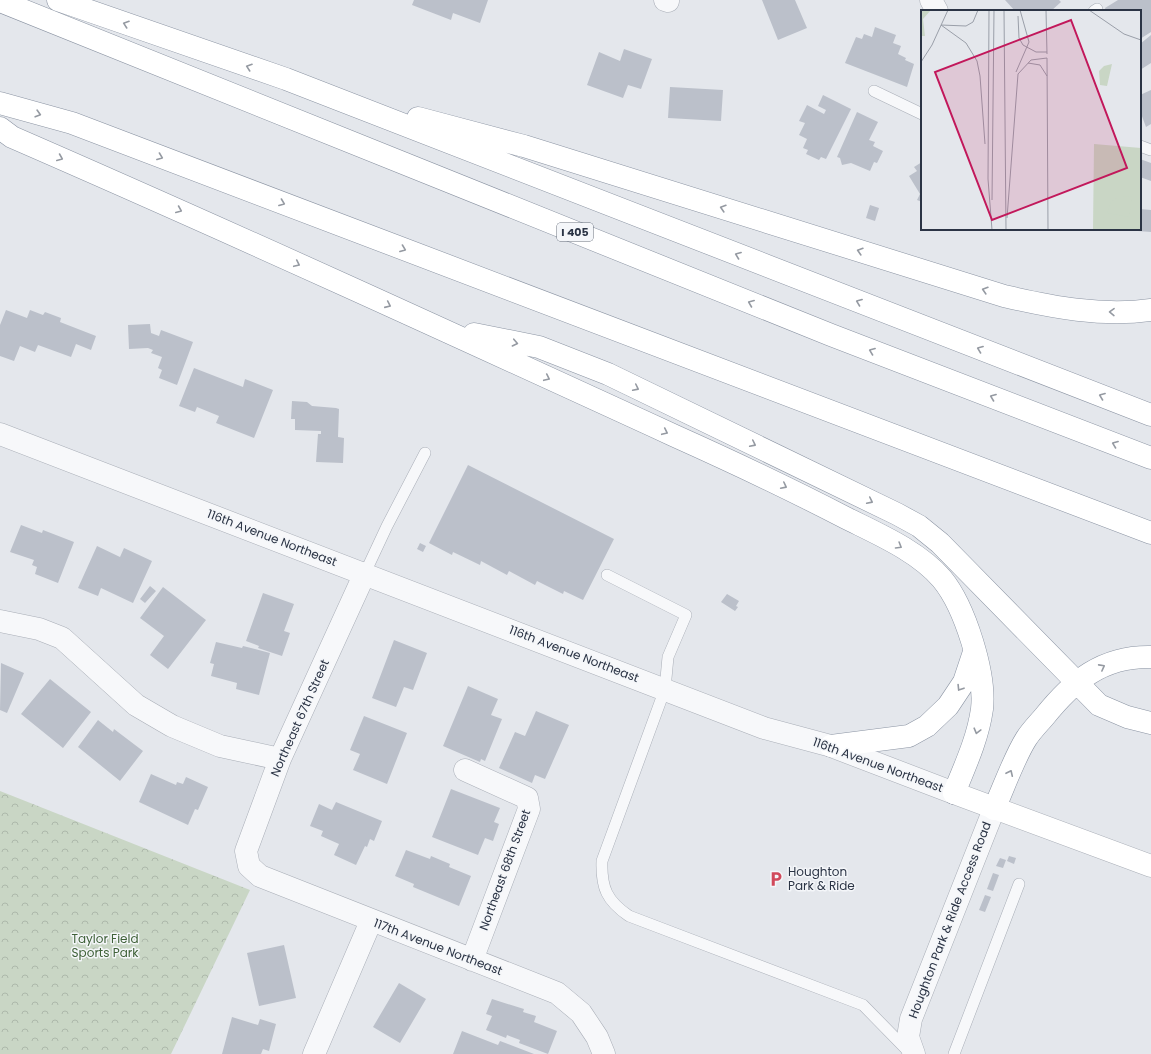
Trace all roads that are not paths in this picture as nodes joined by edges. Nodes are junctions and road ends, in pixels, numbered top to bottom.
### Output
1 (58, 0) edge
2 (931, 0) edge
3 (0, 1) edge
4 (936, 10) edge
5 (286, 79) junction
6 (874, 92) dead end
7 (0, 103) edge
8 (921, 114) edge
9 (0, 128) edge
10 (1141, 146) edge
11 (1151, 150) edge
12 (1151, 310) edge
13 (435, 326) junction
14 (1151, 415) edge
15 (0, 434) edge
16 (425, 453) dead end
17 (1151, 458) edge
18 (1151, 533) edge
19 (365, 573) junction
20 (607, 575) dead end
21 (0, 621) edge
22 (974, 652) junction
23 (1151, 657) edge
24 (1076, 681) junction
25 (665, 690) junction
26 (1151, 722) edge
27 (831, 746) junction
28 (280, 759) junction
29 (465, 770) dead end
30 (954, 793) junction
31 (994, 808) junction
32 (249, 866) joint
33 (1151, 866) edge
34 (1019, 884) dead end
35 (371, 921) junction
36 (472, 960) junction
37 (314, 1054) edge
38 (604, 1054) edge
39 (913, 1054) edge
40 (954, 1054) edge

5 -> 1 main road
2 - 4 street
17 -> 3 main road, I 405
12 -> 5 main road
14 -> 5 main road
6 - 8 lane
7 -> 18 main road
9 -> 13 main road
10 - 11 lane
13 -> 22 main road
13 -> 24 main road
15 - 19 street, 116th Avenue Northeast
16 - 19 lane
19 - 25 street, 116th Avenue Northeast
19 - 28 street, Northeast 67th Street
20 - 25 lane
21 - 28 street
22 -> 27 main road
22 -> 30 main road
24 -> 23 main road
24 - 26 main road
31 -> 24 main road
25 - 27 street, 116th Avenue Northeast
25 - 39 lane
27 - 30 street, 116th Avenue Northeast
28 - 32 street, Northeast 67th Street
29 - 36 street, Northeast 68th Street
30 - 31 main road, 116th Avenue Northeast
31 - 33 main road, 116th Avenue Northeast
31 - 39 street, Houghton Park & Ride Access Road
32 - 35 street, 117th Avenue Northeast
34 - 40 lane
35 - 36 street, 117th Avenue Northeast
35 - 37 street
36 - 38 street, 117th Avenue Northeast

